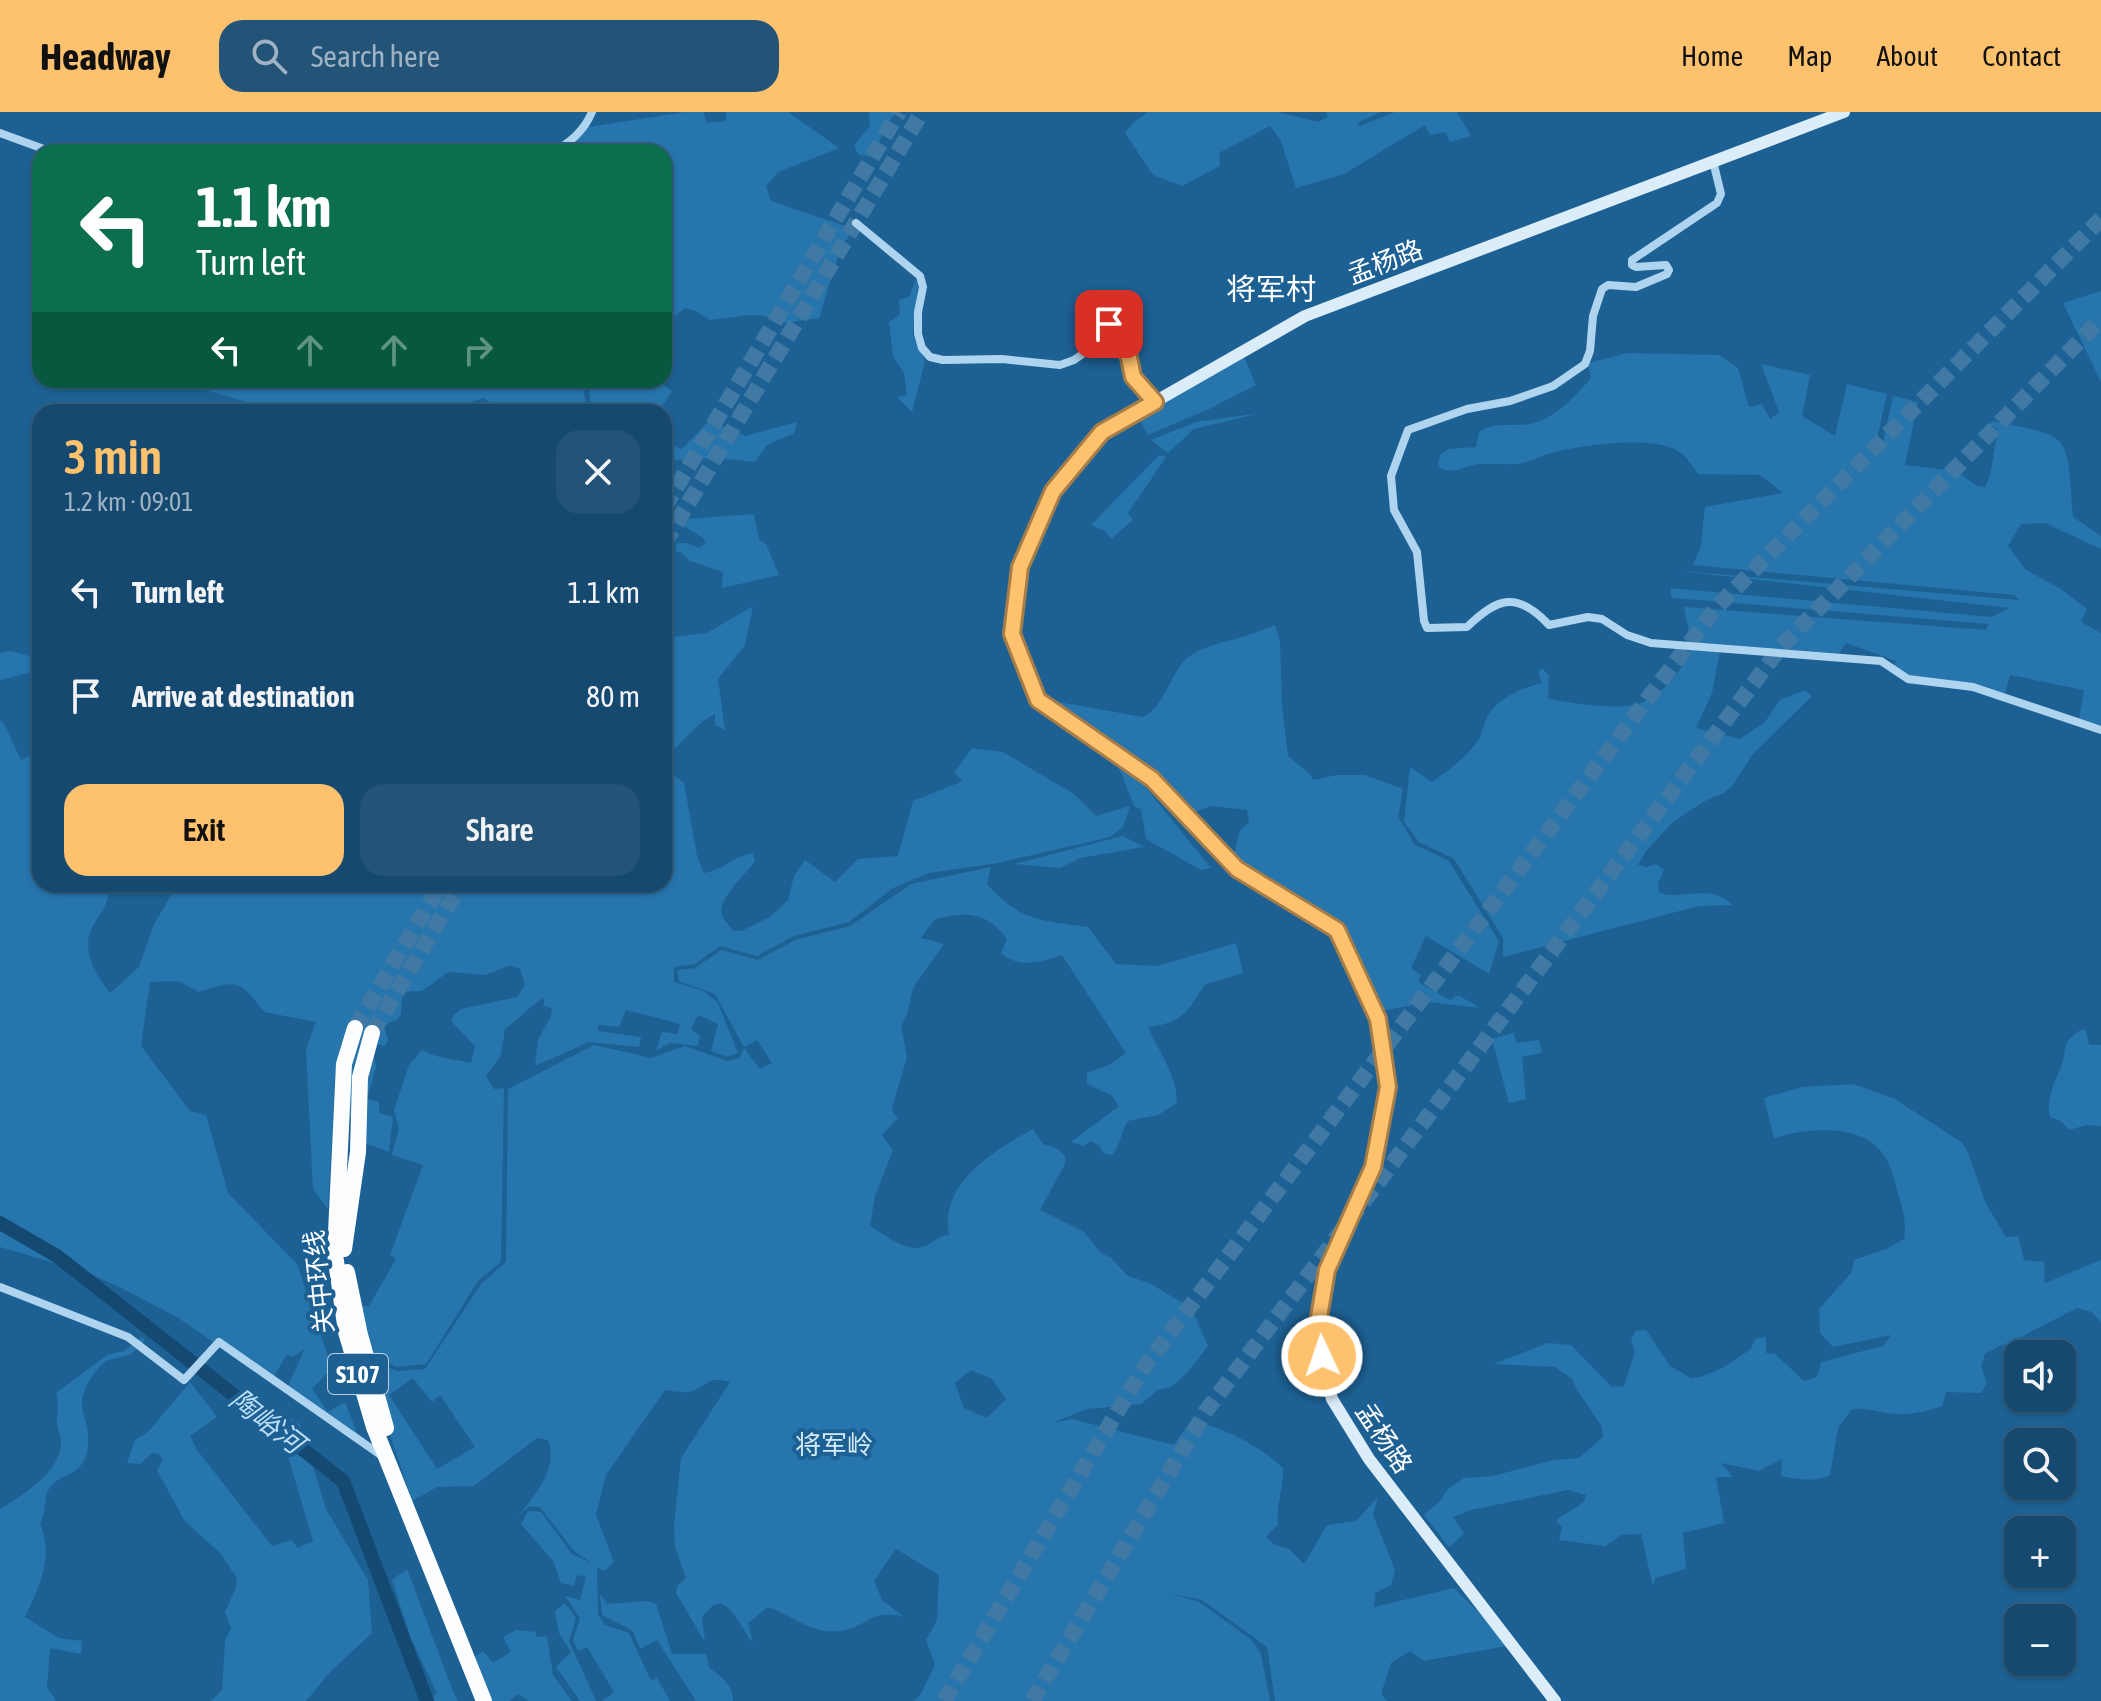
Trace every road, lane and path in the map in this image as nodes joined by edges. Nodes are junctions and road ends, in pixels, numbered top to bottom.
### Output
1 (592, 112) edge
2 (1844, 112) edge
3 (0, 133) edge
4 (565, 144) edge
5 (32, 145) edge
6 (1713, 161) junction
7 (856, 223) dead end
8 (1155, 402) junction
9 (2101, 730) edge
10 (0, 1287) edge
11 (387, 1460) junction
12 (484, 1701) edge
13 (493, 1701) edge
14 (1555, 1701) edge

1 - 4 street
2 - 6 main road, 孟杨路
3 - 5 street
6 - 8 main road, 孟杨路
6 - 9 street
7 - 8 street
8 - 14 main road, 孟杨路
10 - 11 street
11 - 12 highway, 关中环线 / S107
11 - 13 highway, 关中环线 / S107

